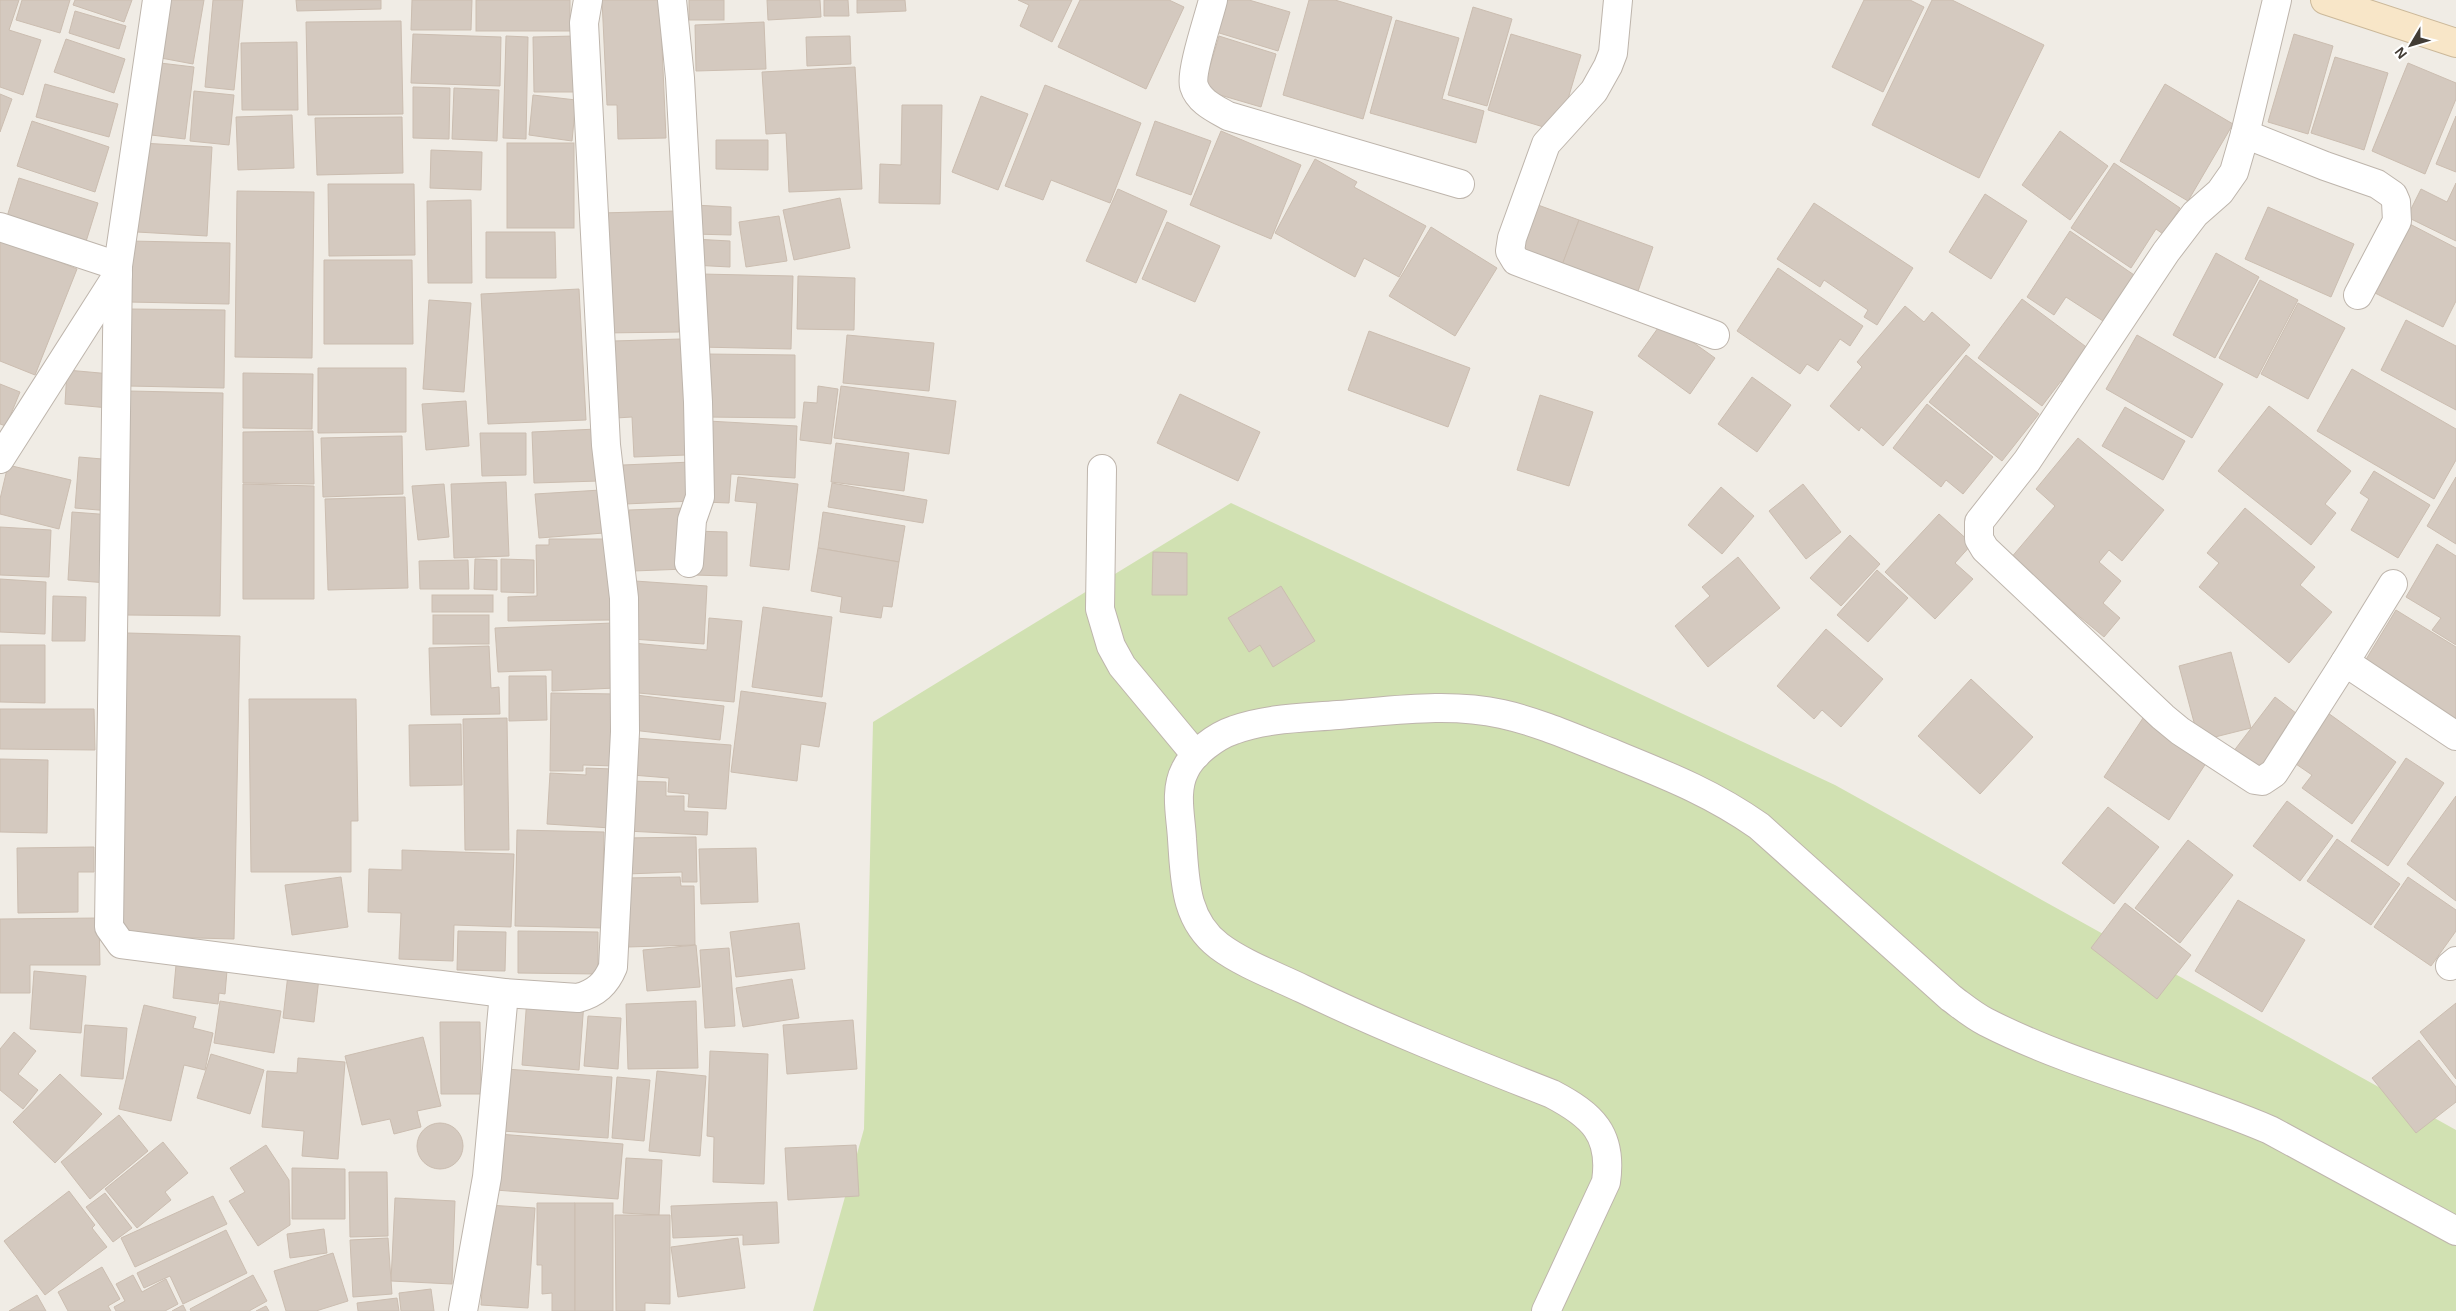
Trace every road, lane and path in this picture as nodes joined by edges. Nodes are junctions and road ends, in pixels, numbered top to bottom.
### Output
1 (157, 0) edge
2 (588, 0) edge
3 (672, 0) edge
4 (1213, 0) edge
5 (1618, 0) edge
6 (2277, 0) edge
7 (2326, 0) edge
8 (2456, 43) edge
9 (2245, 134) junction
10 (1460, 184) dead end
11 (0, 227) edge
12 (118, 270) junction
13 (2358, 295) dead end
14 (1716, 335) dead end
15 (0, 459) edge
16 (1102, 469) dead end
17 (689, 562) dead end
18 (2393, 584) dead end
19 (2346, 662) junction
20 (2456, 736) edge
21 (1196, 755) junction
22 (504, 993) junction
23 (2456, 1231) edge
24 (463, 1311) edge
25 (1546, 1311) edge

1 - 12 street
2 - 22 street
3 - 17 street
4 - 10 street
5 - 14 street
6 - 9 street
7 - 8 main road
9 - 13 street
9 - 19 street
11 - 12 street
12 - 15 street
12 - 22 street
16 - 21 street
18 - 19 street
19 - 20 street
21 - 23 street
21 - 25 street
22 - 24 street

